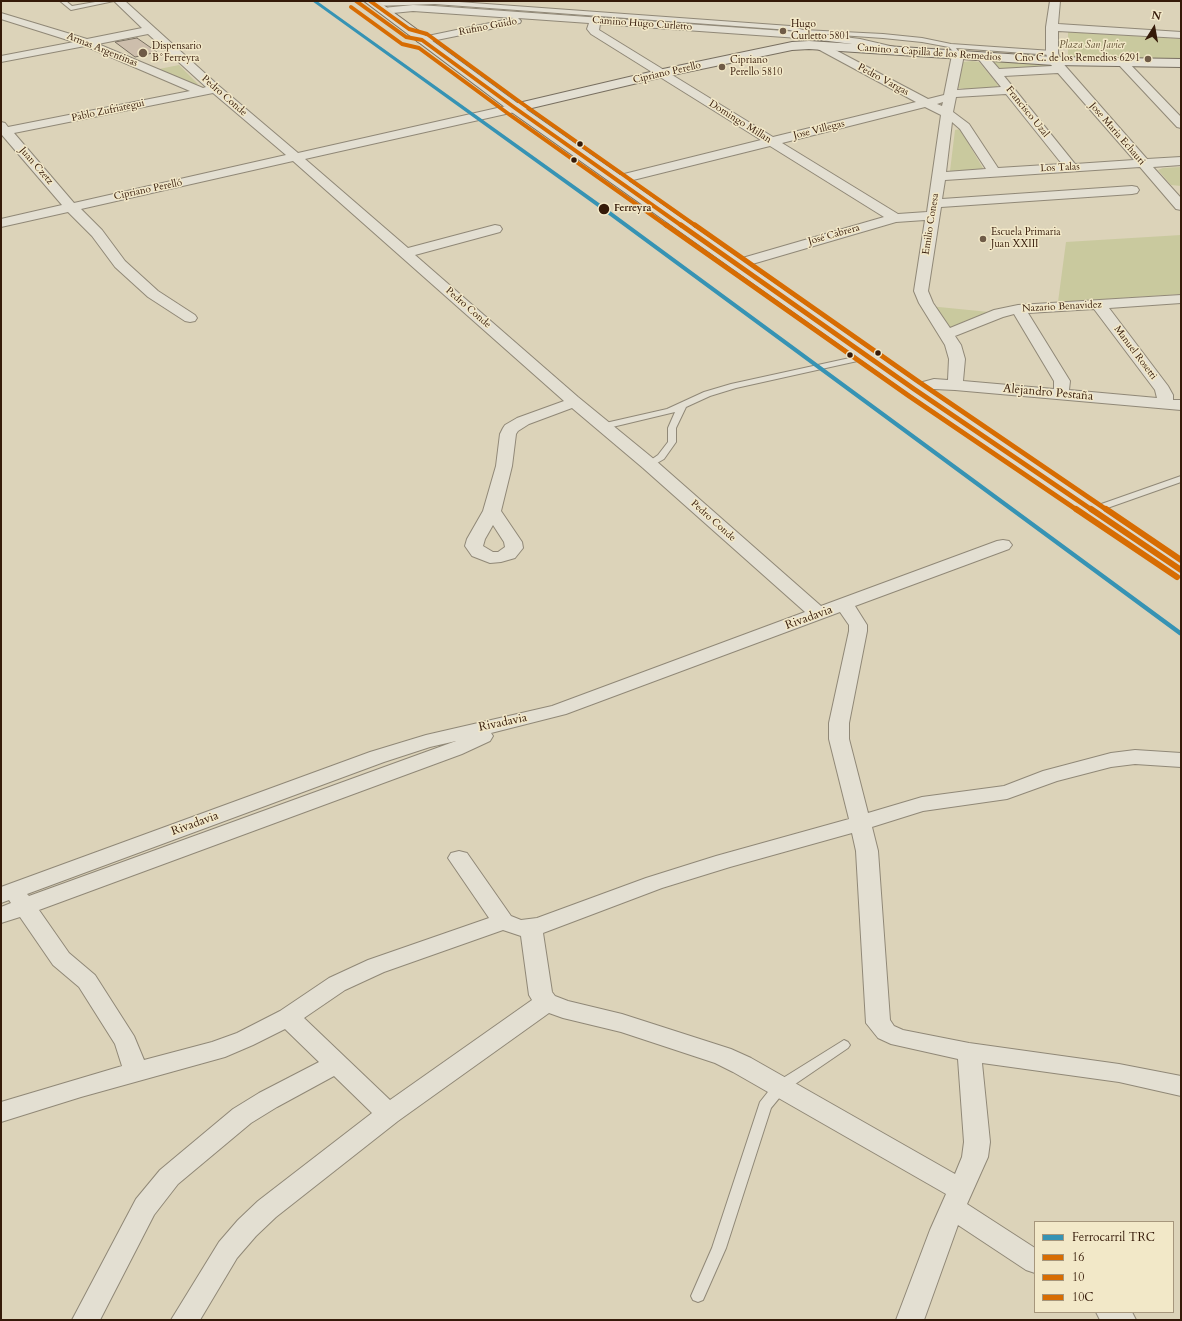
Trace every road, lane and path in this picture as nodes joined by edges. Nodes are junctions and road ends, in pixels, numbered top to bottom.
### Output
1 (63, 1) edge
2 (111, 1) edge
3 (119, 1) edge
4 (356, 1) edge
5 (1055, 1) edge
6 (375, 5) edge
7 (547, 14) junction
8 (1, 16) edge
9 (530, 16) junction
10 (570, 16) junction
11 (595, 21) junction
12 (1052, 27) junction
13 (151, 30) junction
14 (802, 31) junction
15 (1181, 35) edge
16 (422, 40) junction
17 (816, 41) junction
18 (87, 43) junction
19 (954, 50) junction
20 (982, 56) junction
21 (1, 59) edge
22 (1055, 61) junction
23 (1122, 62) junction
24 (1181, 63) edge
25 (663, 73) junction
26 (995, 73) junction
27 (215, 89) junction
28 (1009, 90) junction
29 (201, 91) junction
30 (950, 95) junction
31 (926, 103) junction
32 (515, 108) junction
33 (947, 113) junction
34 (1181, 124) edge
35 (3, 130) edge
36 (773, 142) junction
37 (296, 157) junction
38 (1181, 161) edge
39 (1143, 163) junction
40 (1072, 168) junction
41 (994, 172) junction
42 (939, 176) junction
43 (617, 180) junction
44 (1181, 188) edge
45 (1166, 189) junction
46 (1132, 190) dead end
47 (1181, 206) edge
48 (71, 207) junction
49 (934, 209) junction
50 (895, 218) junction
51 (1, 223) edge
52 (495, 229) dead end
53 (405, 253) junction
54 (737, 264) junction
55 (1180, 301) edge
56 (1099, 305) junction
57 (1018, 309) junction
58 (190, 318) dead end
59 (948, 334) junction
60 (868, 356) junction
61 (955, 385) junction
62 (914, 389) junction
63 (1061, 394) junction
64 (575, 402) junction
65 (1173, 405) edge
66 (682, 406) junction
67 (604, 426) junction
68 (649, 464) junction
69 (1181, 479) edge
70 (1093, 510) junction
71 (492, 511) dead end
72 (1002, 545) dead end
73 (1181, 570) edge
74 (845, 605) junction
75 (819, 614) junction
76 (1181, 760) edge
77 (861, 823) junction
78 (459, 858) dead end
79 (13, 897) edge
80 (1, 915) edge
81 (503, 922) junction
82 (531, 928) junction
83 (547, 1002) junction
84 (288, 1017) junction
85 (844, 1045) dead end
86 (969, 1052) junction
87 (336, 1064) junction
88 (136, 1072) junction
89 (1181, 1086) edge
90 (780, 1088) junction
91 (1, 1112) edge
92 (389, 1114) junction
93 (957, 1199) junction
94 (1034, 1261) edge
95 (698, 1296) dead end
96 (1112, 1313) edge
97 (86, 1320) edge
98 (186, 1320) edge
99 (910, 1320) edge
100 (1122, 1320) edge

1 - 2 lane
3 - 13 street, Pedro Conde
4 - 16 main road
5 - 12 street
6 - 7 lane
6 - 9 street, Camino Hugo Curletto
6 - 16 main road
7 - 9 street, Camino Hugo Curletto
7 - 10 street, Camino Hugo Curletto
8 - 18 street, Armas Argentinas
9 - 16 street, Rufino Guido
10 - 11 street, Camino Hugo Curletto
10 - 14 lane
11 - 17 street, Camino Hugo Curletto
11 - 25 street, Domingo Millan
12 - 15 street
12 - 22 street
13 - 18 street
13 - 27 street, Pedro Conde
14 - 17 lane
14 - 19 lane
16 - 32 main road
17 - 19 main road, Camino a Capilla de los Remedios
17 - 25 main road, Cipriano Perello
17 - 31 street, Pedro Vargas
18 - 21 street
18 - 29 street, Armas Argentinas
19 - 20 main road, Camino a Capilla de los Remedios
19 - 22 lane
19 - 30 street, Emilio Conesa
20 - 22 main road, Camino a Capilla de los Remedios
20 - 26 street, Francisco Uzal
22 - 23 main road, Camino a Capilla de los Remedios
22 - 26 street
22 - 39 street, Jose Maria Echauri
23 - 24 main road, Camino a Capilla de los Remedios
23 - 34 street
25 - 32 main road, Cipriano Perello
25 - 36 street, Domingo Millan
26 - 28 street, Francisco Uzal
27 - 29 street, Pablo Zufriategui
27 - 37 street, Pedro Conde
28 - 30 street, Jose Villegas
28 - 40 street, Francisco Uzal
29 - 35 street, Pablo Zufriategui
30 - 31 street, Jose Villegas
30 - 33 street, Emilio Conesa
31 - 33 street, Pedro Vargas
31 - 36 street, Jose Villegas
32 - 37 street, Cipriano Perelló
32 - 43 main road
33 - 41 street
33 - 42 street, Emilio Conesa
35 - 48 street, Juan Czetz
36 - 43 street, Jose Villegas
36 - 50 street, Domingo Millan
37 - 48 street, Cipriano Perelló
37 - 53 street, Pedro Conde
38 - 39 street, Los Talas
39 - 40 street, Los Talas
39 - 45 street, Jose Maria Echauri
40 - 41 street, Los Talas
41 - 42 street, Los Talas
42 - 49 street, Emilio Conesa
43 - 54 main road
44 - 45 street
45 - 47 street, Jose Maria Echauri
46 - 49 street, José Cabrera
48 - 51 street, Cipriano Perelló
48 - 58 street, Juan Czetz
49 - 50 street, José Cabrera
49 - 59 street, Emilio Conesa
50 - 54 street, José Cabrera
52 - 53 street
53 - 64 street, Pedro Conde
54 - 60 main road
55 - 56 street, Nazario Benavidez
56 - 57 street, Nazario Benavidez
56 - 65 street, Manuel Rosetti
57 - 59 street, Nazario Benavidez
57 - 63 street
59 - 61 street, Emilio Conesa
60 - 62 main road
60 - 66 lane
61 - 62 street, Alejandro Pestaña
61 - 63 street, Alejandro Pestaña
62 - 70 main road
63 - 65 street, Alejandro Pestaña
64 - 67 street, Pedro Conde
64 - 71 street
66 - 67 lane
66 - 68 lane
67 - 68 street, Pedro Conde
68 - 75 street, Pedro Conde
69 - 70 lane
70 - 73 main road
72 - 74 street, Rivadavia
74 - 75 street, Rivadavia
74 - 77 street
75 - 79 street, Rivadavia
76 - 77 street
77 - 82 street
77 - 86 street
78 - 81 street
79 - 80 street
79 - 88 street
81 - 82 street
81 - 84 street
82 - 83 street
83 - 90 street
83 - 92 street
84 - 87 street
84 - 88 street
85 - 90 lane
86 - 89 street
86 - 93 street
87 - 92 street
87 - 97 street
88 - 91 street
90 - 93 street
90 - 95 lane
92 - 98 street
93 - 94 street
93 - 99 street
96 - 100 street

